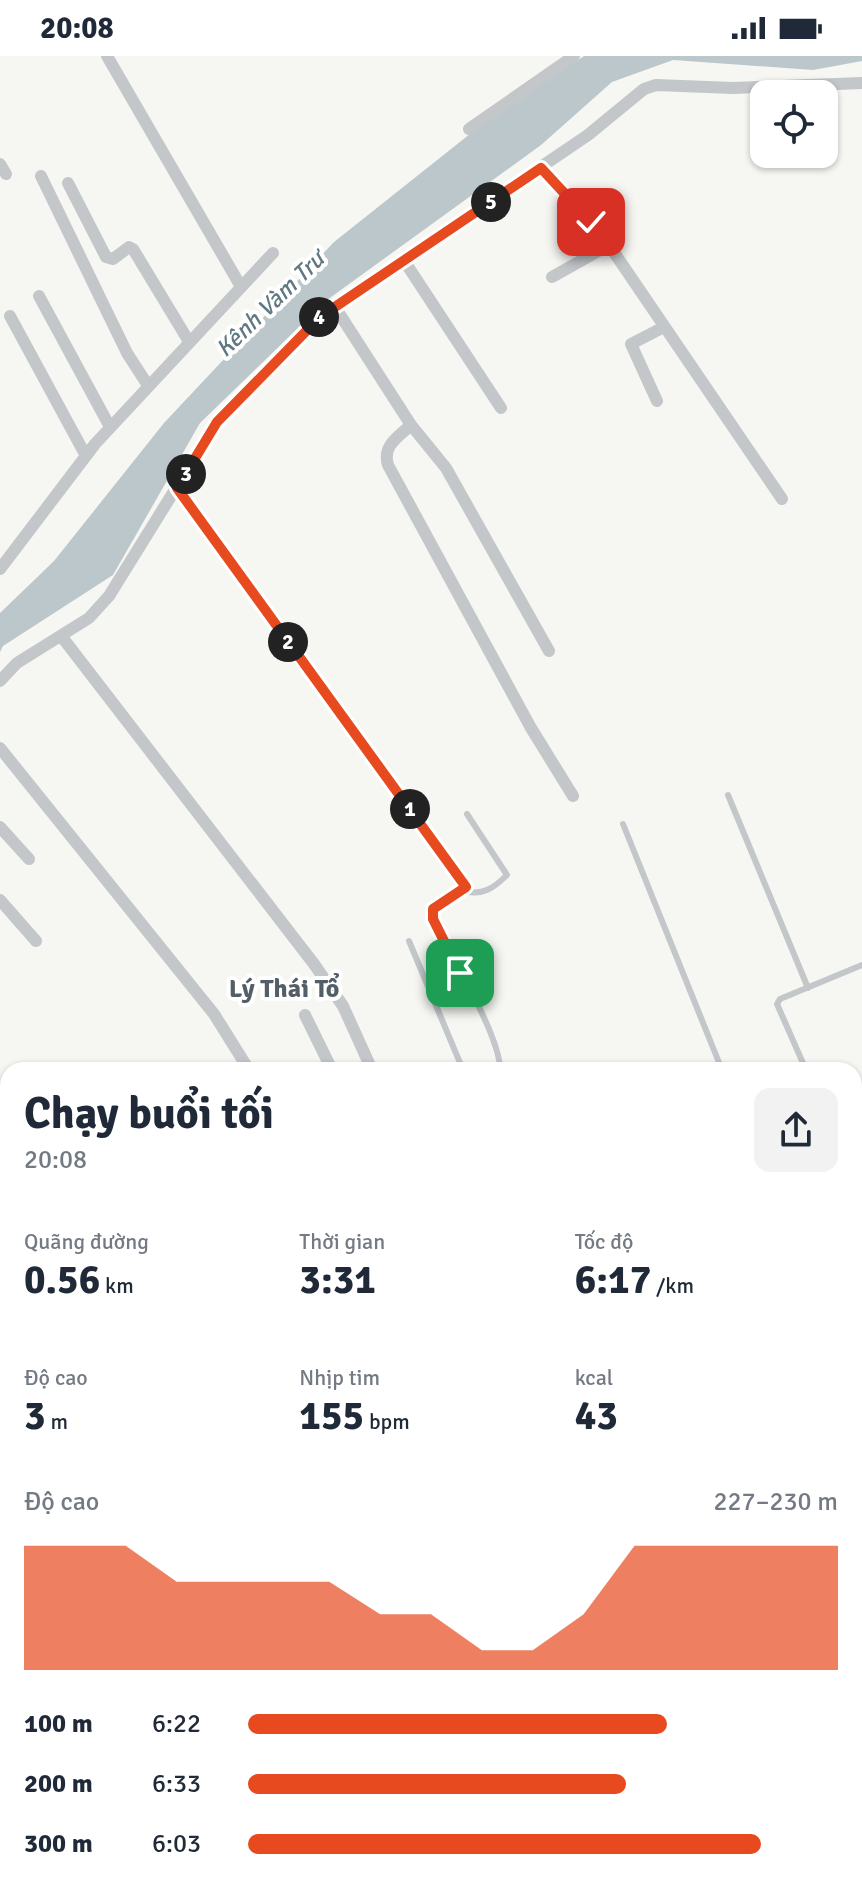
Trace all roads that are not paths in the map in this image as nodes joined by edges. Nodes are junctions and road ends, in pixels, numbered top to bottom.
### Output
1 (107, 56) edge
2 (574, 56) edge
3 (553, 62) edge
4 (862, 83) edge
5 (469, 129) dead end
6 (541, 168) junction
7 (41, 176) dead end
8 (68, 183) dead end
9 (609, 245) junction
10 (273, 253) dead end
11 (405, 262) junction
12 (552, 277) dead end
13 (240, 285) junction
14 (39, 296) dead end
15 (335, 307) junction
16 (10, 316) dead end
17 (664, 327) junction
18 (188, 340) junction
19 (147, 384) junction
20 (657, 401) dead end
21 (501, 408) dead end
22 (411, 425) junction
23 (110, 427) junction
24 (86, 456) junction
25 (177, 488) junction
26 (782, 499) dead end
27 (0, 569) edge
28 (62, 637) junction
29 (549, 651) dead end
30 (0, 681) edge
31 (0, 748) edge
32 (728, 795) dead end
33 (573, 796) dead end
34 (467, 814) dead end
35 (623, 824) dead end
36 (0, 827) edge
37 (29, 859) dead end
38 (465, 891) junction
39 (0, 900) edge
40 (36, 941) dead end
41 (409, 941) dead end
42 (862, 965) edge
43 (808, 988) junction
44 (305, 1015) dead end
45 (244, 1062) edge
46 (328, 1062) edge
47 (368, 1062) edge
48 (460, 1062) edge
49 (500, 1062) edge
50 (719, 1062) edge
51 (802, 1062) edge

1 - 13 street
2 - 3 street
3 - 5 street
4 - 6 street
6 - 9 street
6 - 11 street
7 - 19 street
8 - 18 street
9 - 12 street
9 - 17 street
10 - 13 street
11 - 15 street
11 - 21 street
13 - 18 street
14 - 23 street
15 - 22 street
15 - 25 street
16 - 24 street
17 - 20 street
17 - 26 street
18 - 19 street
19 - 23 street
22 - 29 street
22 - 33 street
23 - 24 street
24 - 27 street
25 - 28 street
25 - 38 lane
28 - 30 street
28 - 47 street
31 - 45 street
32 - 43 lane
34 - 38 lane
35 - 50 lane
36 - 37 street
38 - 49 lane
39 - 40 street
41 - 48 lane
42 - 43 lane
43 - 51 lane
44 - 46 street

